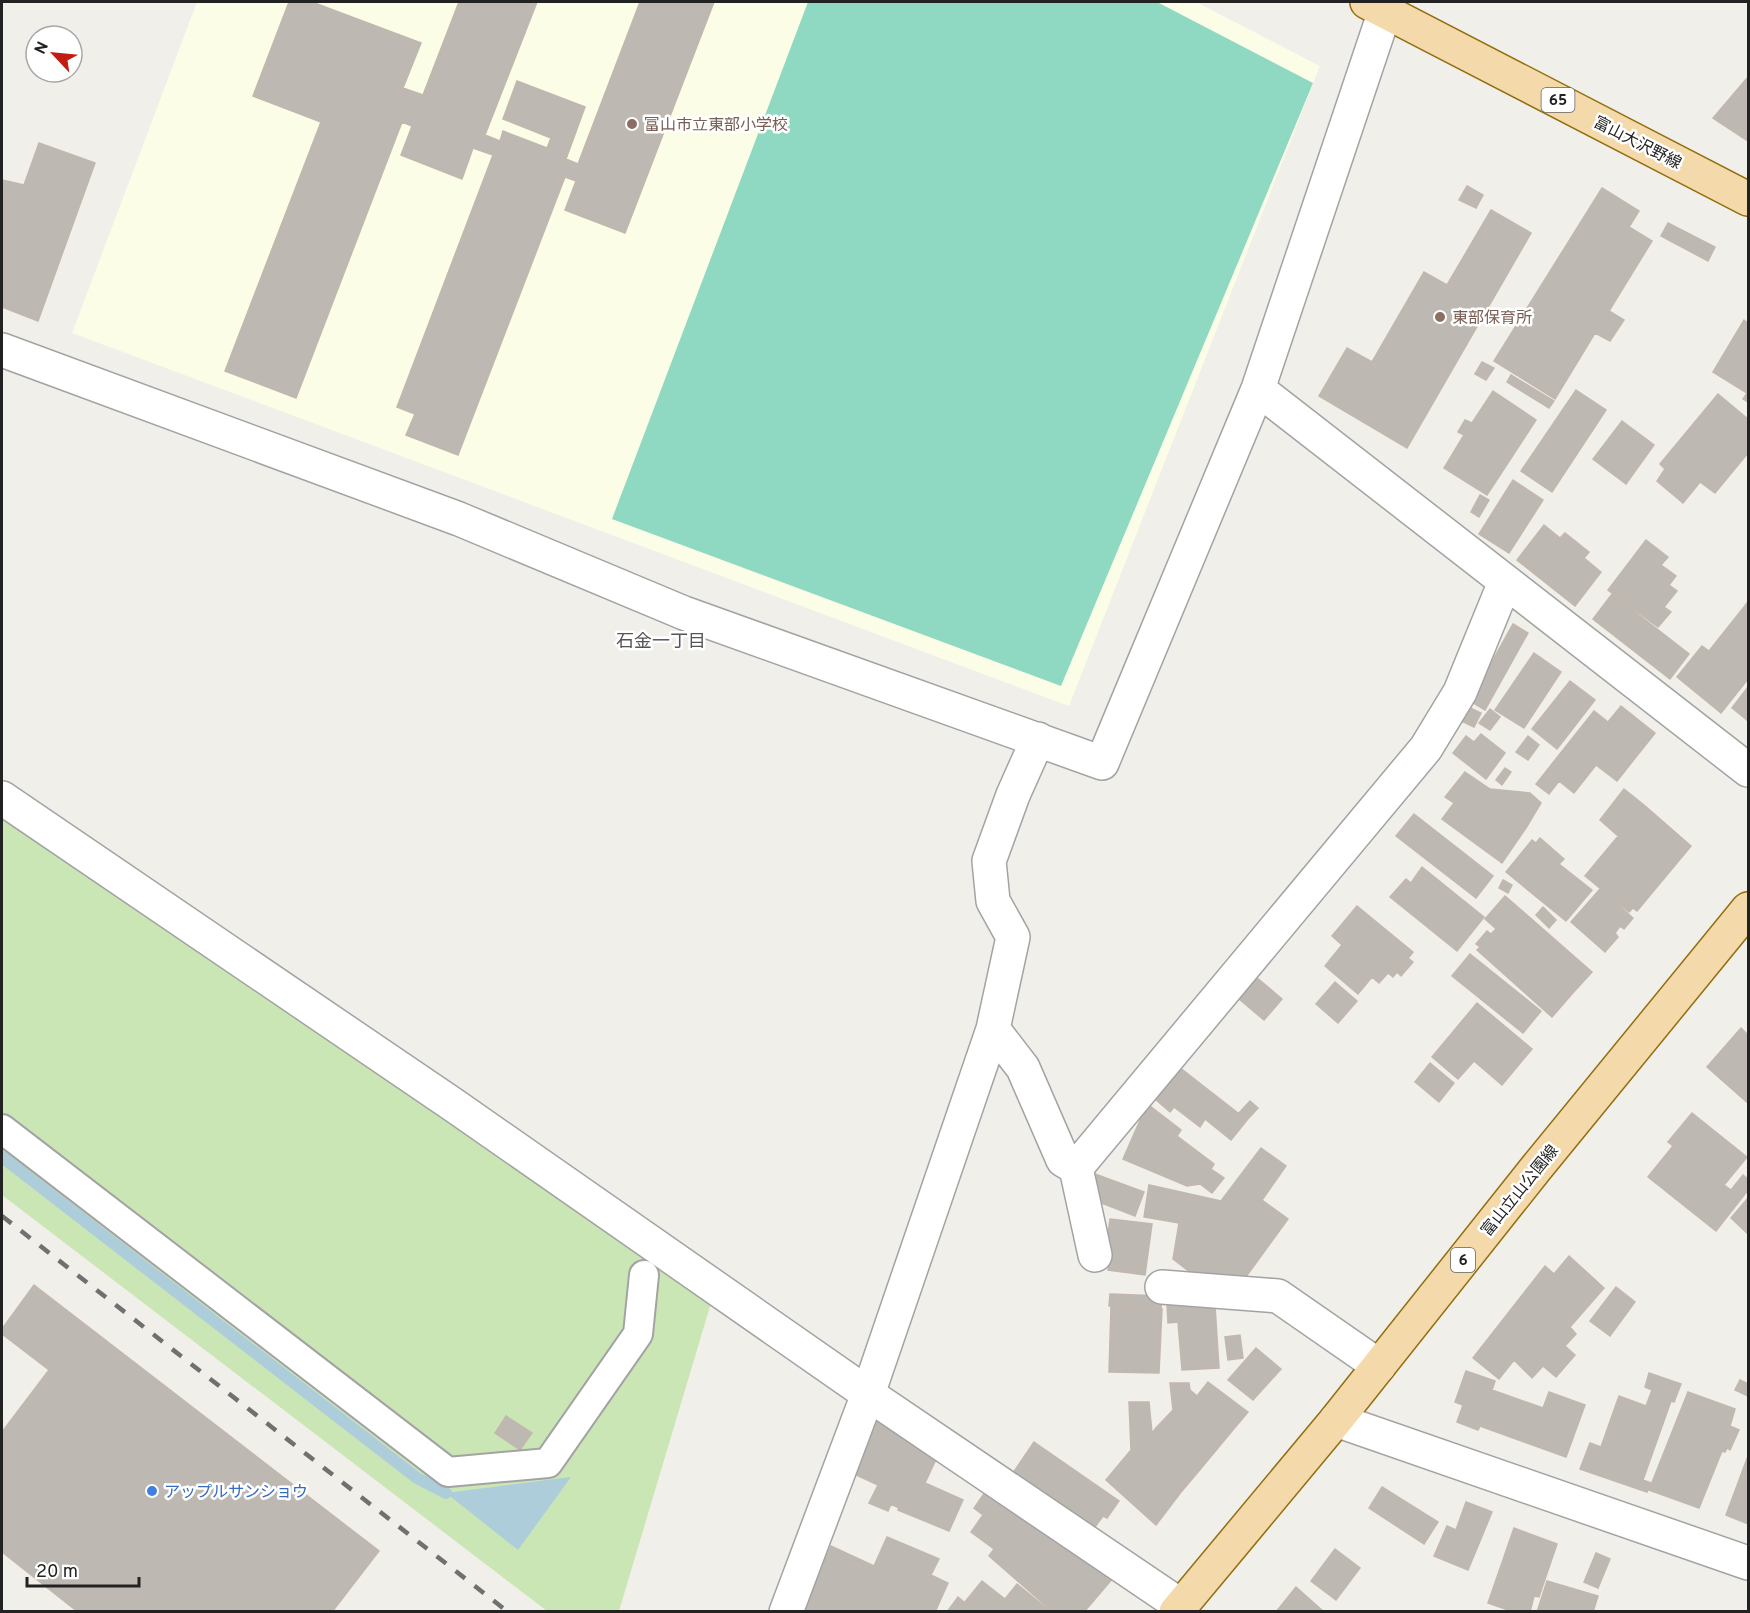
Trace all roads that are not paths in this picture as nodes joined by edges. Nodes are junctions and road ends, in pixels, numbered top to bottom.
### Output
1 (1376, 6) edge
2 (1749, 199) edge
3 (2, 350) edge
4 (1258, 389) junction
5 (1505, 582) junction
6 (1038, 739) junction
7 (1749, 770) edge
8 (2, 798) edge
9 (1749, 909) edge
10 (993, 1029) junction
11 (2, 1129) edge
12 (1076, 1168) junction
13 (1095, 1255) dead end
14 (644, 1275) dead end
15 (1162, 1287) dead end
16 (1379, 1366) junction
17 (868, 1394) junction
18 (1335, 1420) junction
19 (1749, 1563) edge
20 (1178, 1609) edge
21 (786, 1611) edge

1 - 2 main road, 富山大沢野線 / 65
1 - 4 street
3 - 6 street
4 - 5 street
4 - 6 street
5 - 7 street
5 - 12 street
6 - 10 street
8 - 17 street
9 - 16 main road, 富山立山公園線 / 6
10 - 12 street
10 - 17 street
11 - 14 street
12 - 13 street
15 - 16 street
16 - 18 main road, 富山立山公園線 / 6
17 - 20 street
17 - 21 street
18 - 19 street
18 - 20 main road, 富山立山公園線 / 6

